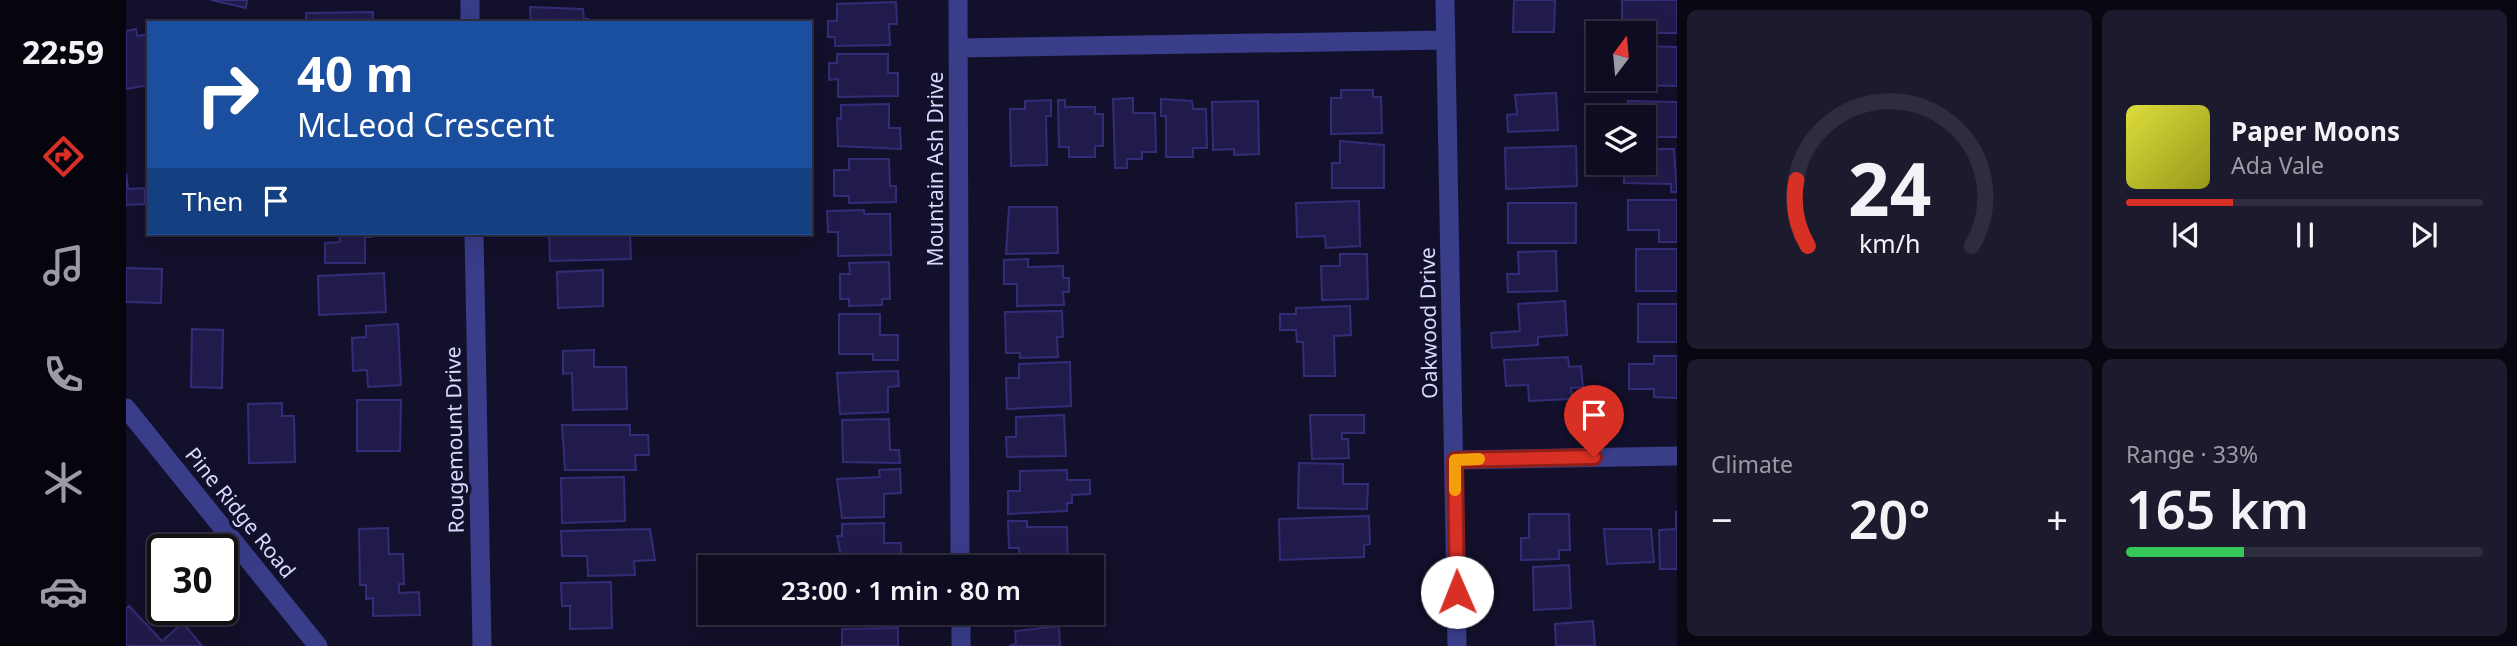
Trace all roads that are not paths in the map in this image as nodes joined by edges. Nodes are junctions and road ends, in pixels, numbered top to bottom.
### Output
1 (470, 0) edge
2 (958, 0) edge
3 (1445, 0) edge
4 (470, 21) edge
5 (1446, 40) junction
6 (959, 48) junction
7 (474, 235) edge
8 (126, 408) edge
9 (1677, 456) edge
10 (1455, 460) junction
11 (960, 555) edge
12 (961, 625) edge
13 (318, 646) edge
14 (482, 646) edge
15 (961, 646) edge
16 (1457, 646) edge

1 - 4 street
2 - 6 street
3 - 5 street, Oakwood Drive
5 - 6 street, Mountain Ash Drive
5 - 10 street, Oakwood Drive
6 - 11 street, Mountain Ash Drive
7 - 14 street, Rougemount Drive
8 - 13 street, Pine Ridge Road
9 - 10 street
10 - 16 street, Oakwood Drive
12 - 15 street

